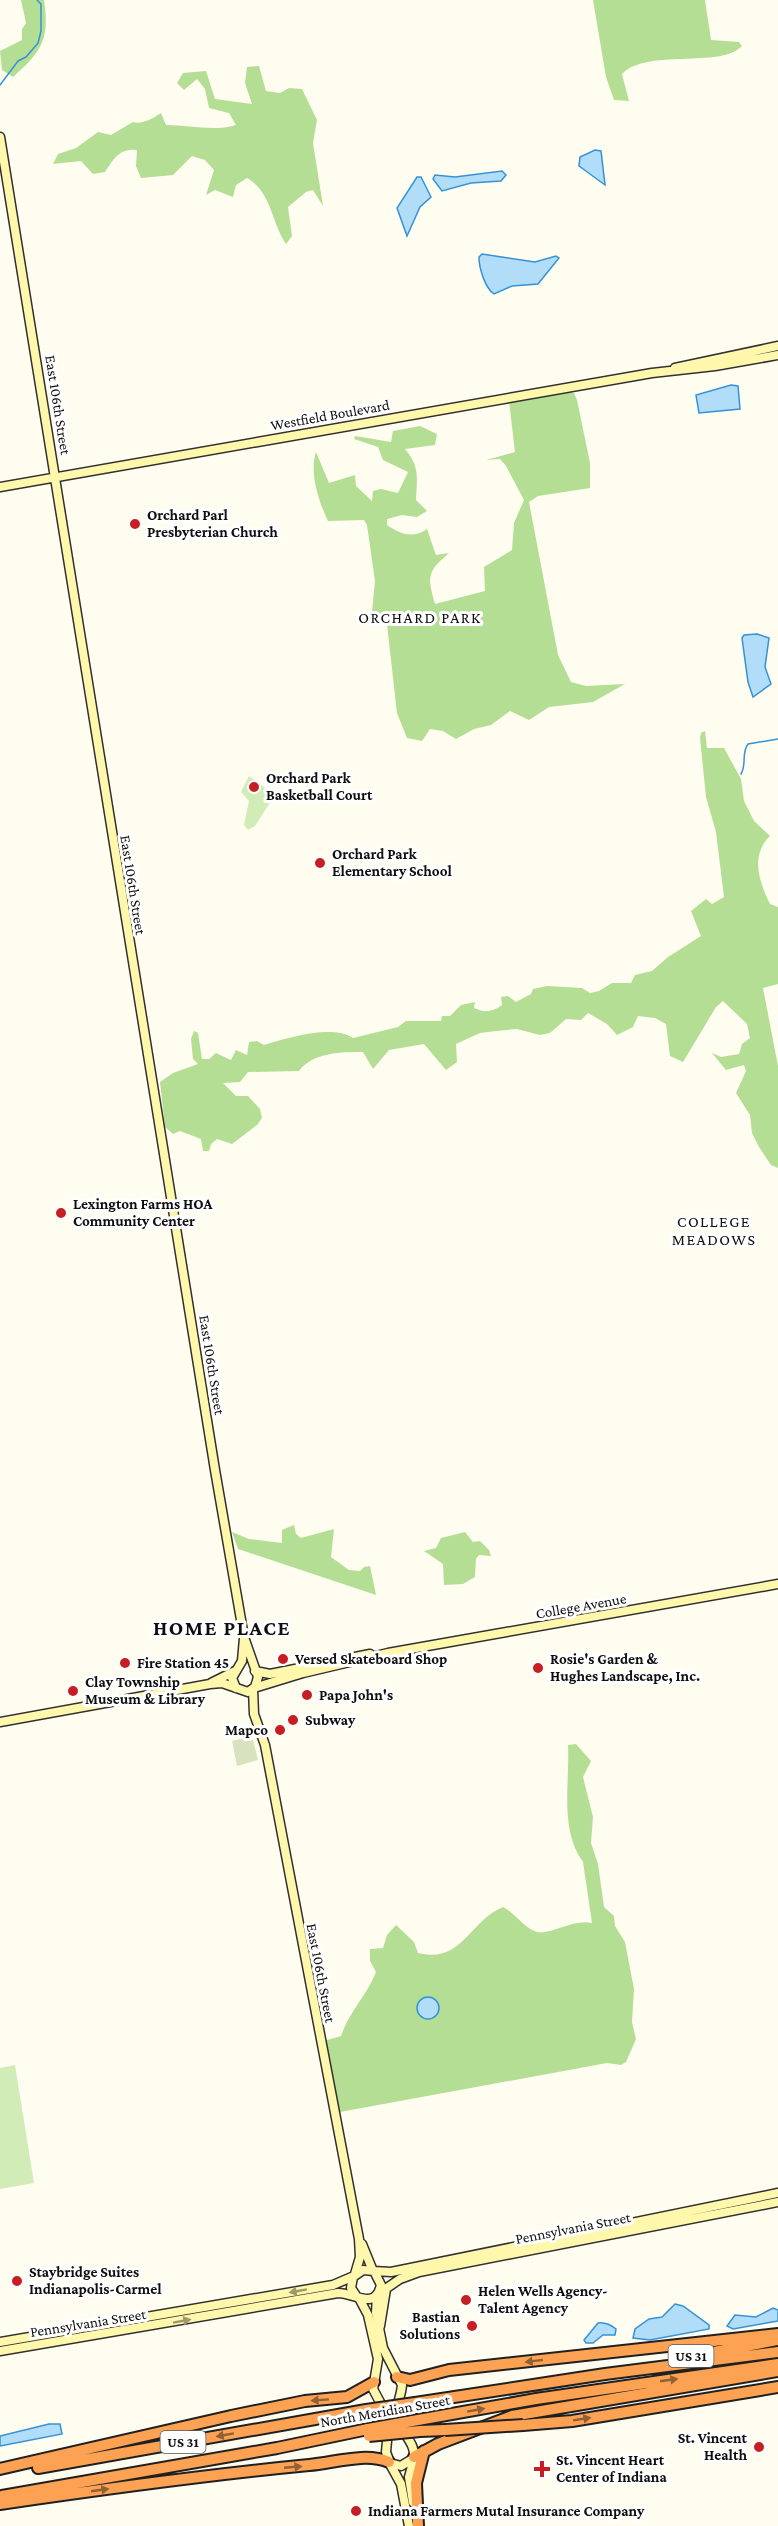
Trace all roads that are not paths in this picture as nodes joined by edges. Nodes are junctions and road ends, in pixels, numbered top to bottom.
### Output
1 (0, 137) edge
2 (778, 346) edge
3 (778, 355) edge
4 (666, 370) junction
5 (55, 478) junction
6 (0, 487) edge
7 (778, 1584) edge
8 (244, 1637) junction
9 (388, 1653) junction
10 (237, 1669) junction
11 (254, 1670) junction
12 (210, 1684) junction
13 (254, 1688) junction
14 (236, 1689) junction
15 (254, 1714) junction
16 (0, 1722) edge
17 (778, 2193) edge
18 (778, 2202) edge
19 (358, 2239) junction
20 (373, 2271) junction
21 (355, 2275) junction
22 (386, 2289) junction
23 (378, 2295) junction
24 (358, 2297) junction
25 (380, 2327) junction
26 (778, 2327) edge
27 (778, 2334) edge
28 (778, 2340) edge
29 (0, 2343) edge
30 (634, 2349) junction
31 (0, 2351) edge
32 (778, 2352) edge
33 (778, 2364) edge
34 (778, 2371) edge
35 (605, 2374) junction
36 (397, 2376) junction
37 (375, 2381) junction
38 (778, 2385) edge
39 (589, 2403) junction
40 (419, 2426) junction
41 (424, 2451) junction
42 (414, 2458) junction
43 (390, 2463) junction
44 (0, 2469) edge
45 (0, 2475) edge
46 (0, 2497) edge
47 (0, 2504) edge
48 (409, 2526) edge
49 (418, 2526) edge

1 - 5 main road, East 106th Street
2 - 4 main road, Westfield Boulevard
3 - 4 main road, Westfield Boulevard
4 - 5 main road, Westfield Boulevard
5 - 6 main road, Westfield Boulevard
5 - 8 main road, East 106th Street
7 - 9 main road, College Avenue
8 - 10 main road, East 106th Street
8 - 11 main road, East 106th Street
9 - 11 main road, College Avenue
9 - 13 main road, College Avenue
10 - 11 main road
10 - 12 main road
10 - 14 main road
11 - 13 main road
12 - 14 main road
12 - 16 main road
13 - 14 main road
13 - 15 main road, East 106th Street
14 - 15 main road, East 106th Street
15 - 19 main road, East 106th Street
17 - 20 main road, Pennsylvania Street
18 - 22 main road, Pennsylvania Street
19 - 20 main road, East 106th Street
19 - 21 main road, East 106th Street
20 - 21 main road
20 - 23 main road
21 - 24 main road
21 -> 29 main road, Pennsylvania Street
22 - 23 main road, Pennsylvania Street
22 - 25 main road
23 - 24 main road
23 - 25 main road
31 -> 24 main road, Pennsylvania Street
24 - 37 main road
25 - 36 main road
26 - 30 highway
27 - 30 highway
28 - 35 highway, US 31
30 -> 36 highway
32 - 35 highway, North Meridian Street
40 -> 33 highway, North Meridian Street
34 - 39 highway
35 -> 45 highway, North Meridian Street / US 31, bridge
36 - 37 main road
36 - 42 main road
37 - 43 main road
37 -> 44 highway
38 - 39 highway
40 -> 38 highway, bridge
39 - 41 highway
40 - 46 highway, North Meridian Street / US 31, bridge
41 - 42 highway
41 - 49 highway
42 - 43 main road
42 - 49 main road
47 -> 43 highway
43 - 48 main road

